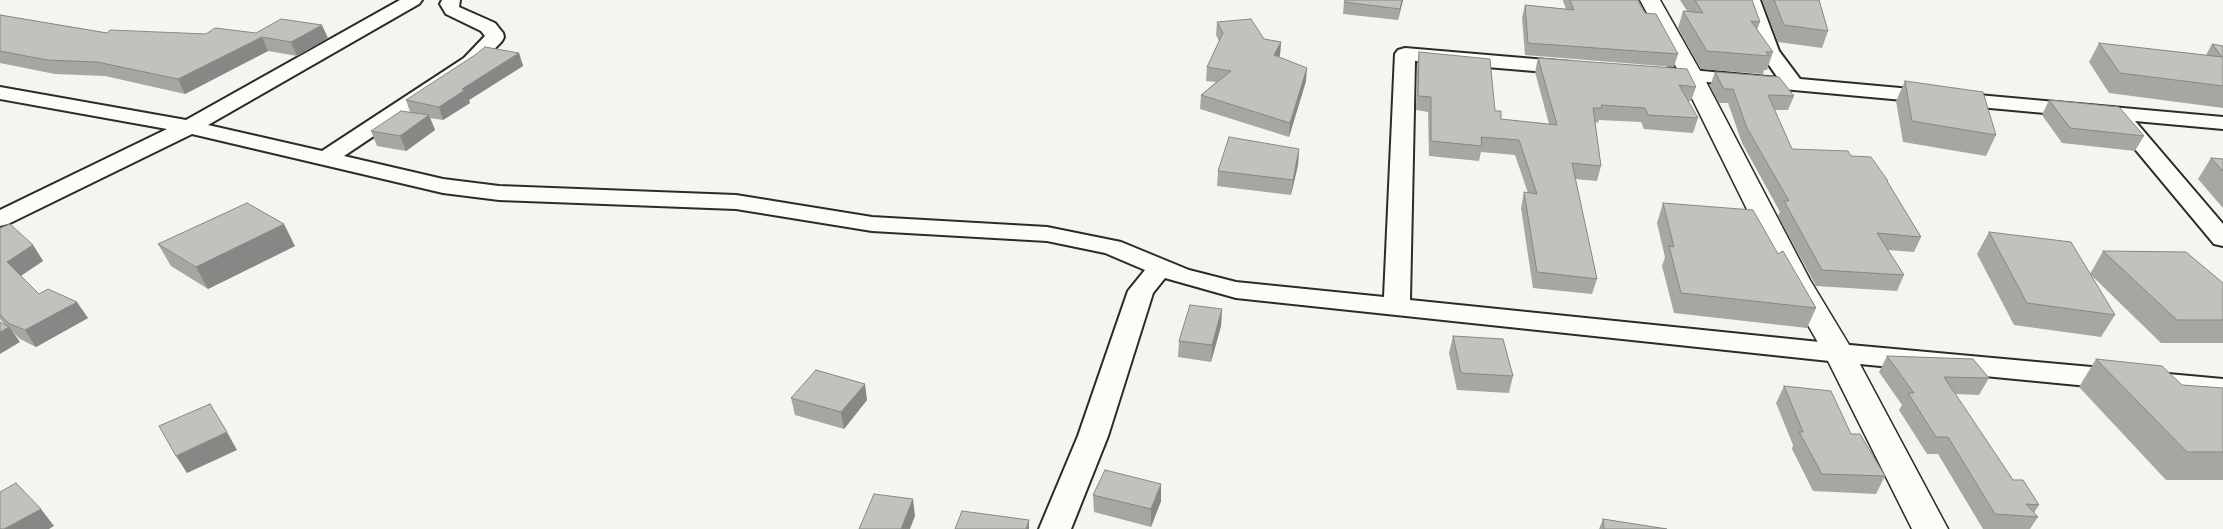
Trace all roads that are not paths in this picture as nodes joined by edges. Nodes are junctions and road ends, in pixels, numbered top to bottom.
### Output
1 (412, 0) edge
2 (451, 0) edge
3 (1650, 0) edge
4 (1751, 0) edge
5 (1584, 69) edge
6 (1653, 73) edge
7 (1692, 76) junction
8 (1793, 84) junction
9 (0, 93) edge
10 (2116, 112) junction
11 (2223, 123) edge
12 (189, 127) junction
13 (324, 160) junction
14 (0, 219) edge
15 (2223, 239) edge
16 (1162, 266) junction
17 (1396, 307) junction
18 (1838, 353) junction
19 (2223, 389) edge
20 (1055, 529) edge
21 (1930, 529) edge

1 - 12 street
2 - 13 street
3 - 7 main road
4 - 8 street
5 - 17 street
6 - 7 street
7 - 8 street
7 - 18 main road
8 - 10 street
9 - 12 street
10 - 11 street
10 - 15 street
12 - 13 street
12 - 14 street
13 - 16 street
16 - 17 street
16 - 20 street
17 - 18 street
18 - 19 street
18 - 21 main road

